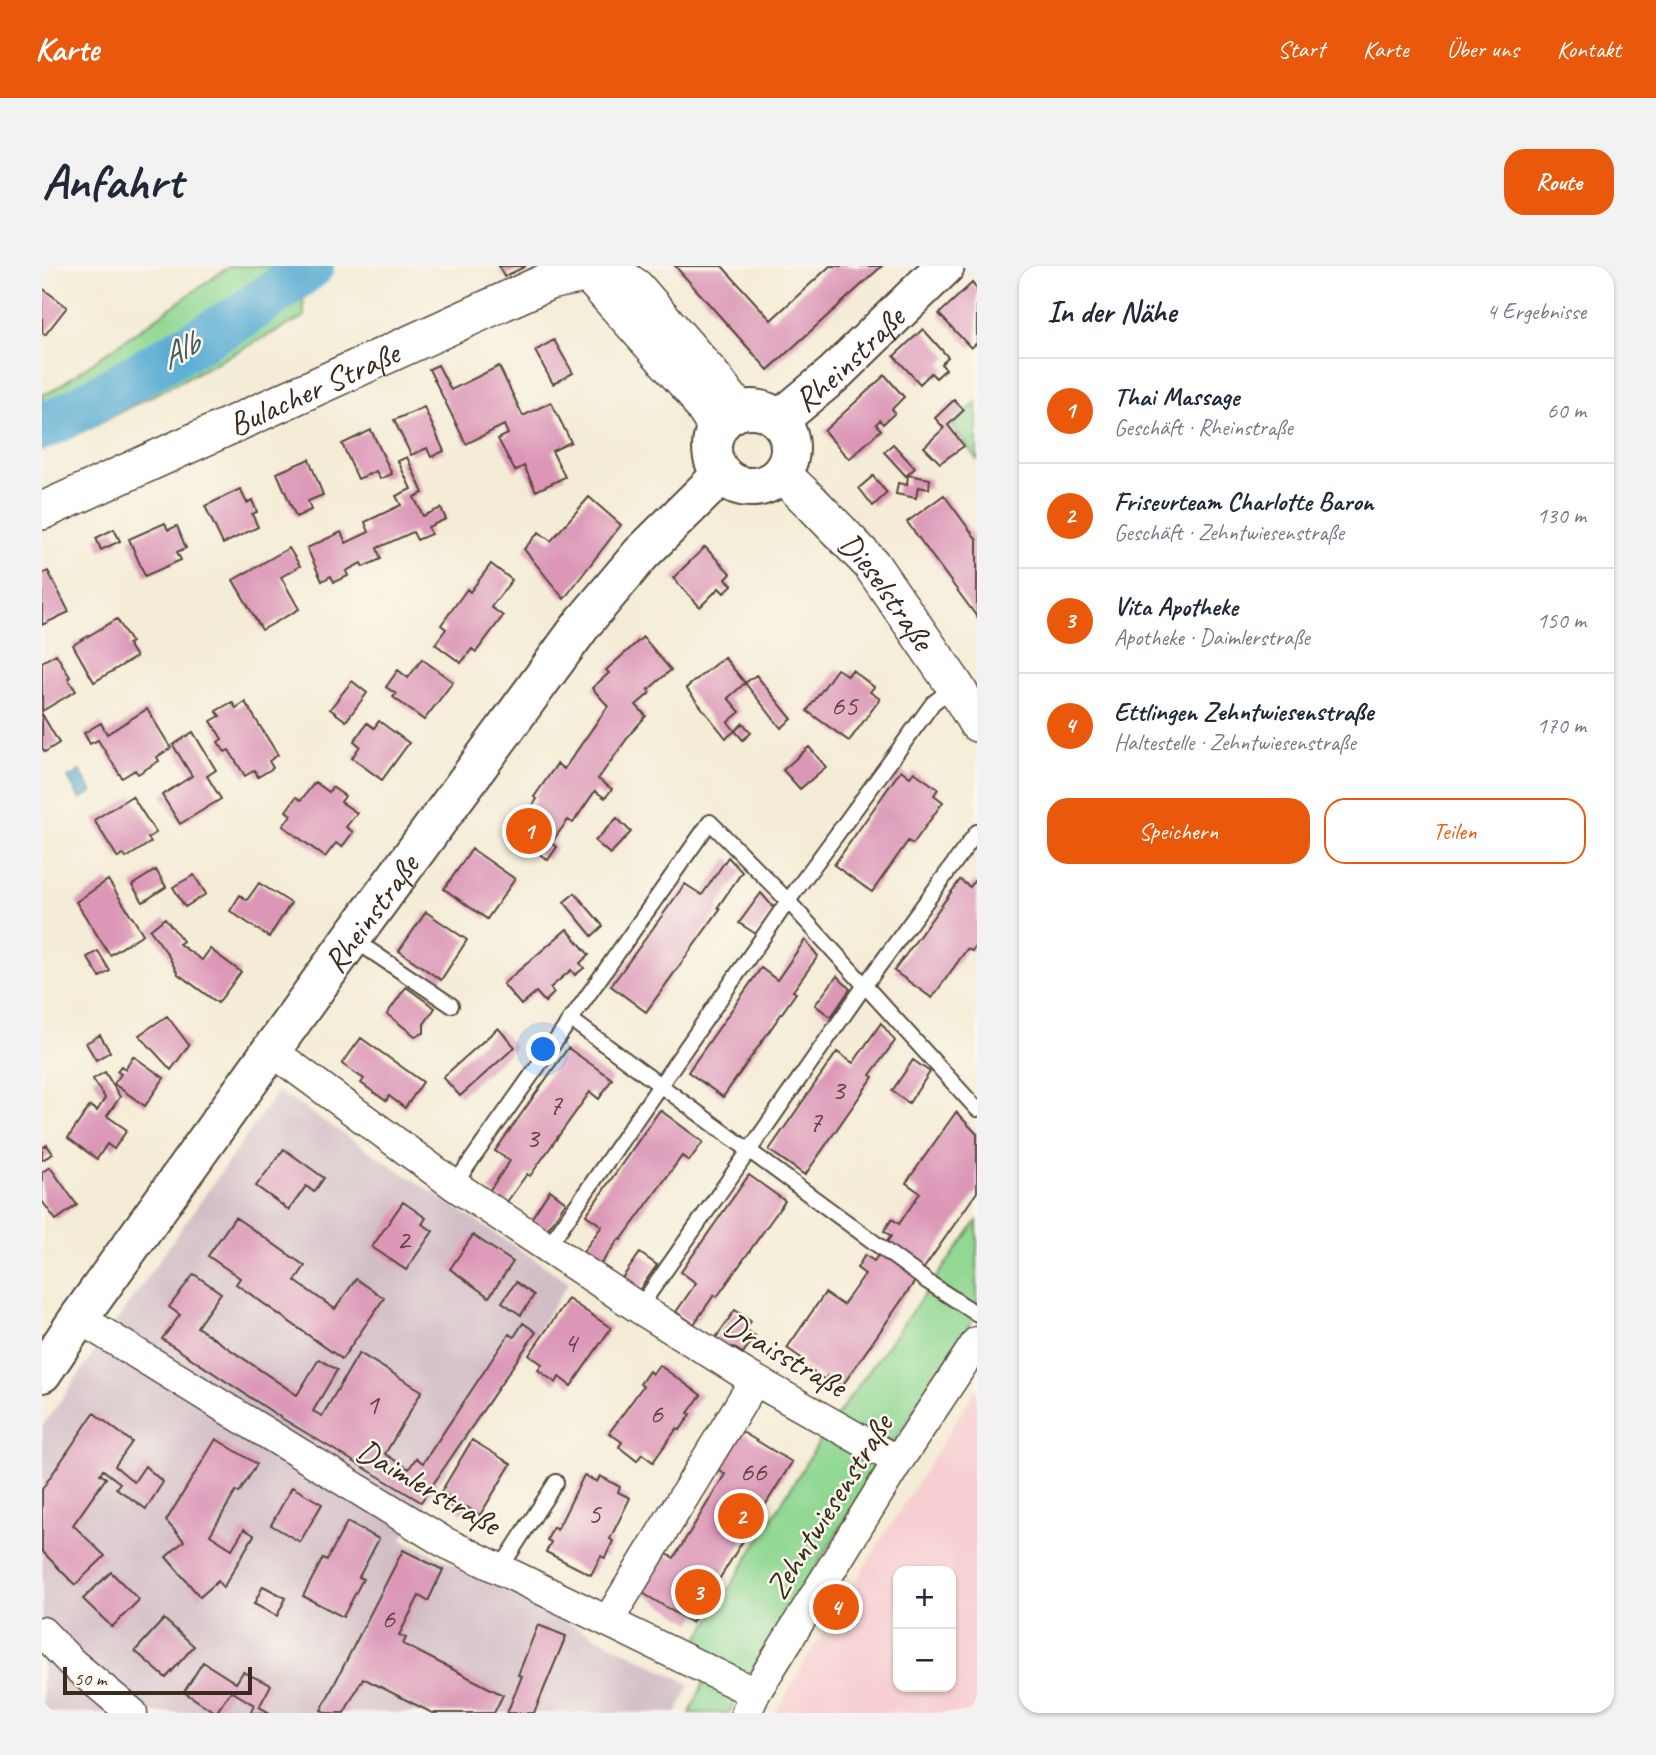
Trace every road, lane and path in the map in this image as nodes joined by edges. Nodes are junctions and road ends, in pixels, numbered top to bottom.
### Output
1 (945, 266) edge
2 (728, 420) junction
3 (779, 420) junction
4 (781, 473) junction
5 (722, 474) junction
6 (42, 511) edge
7 (955, 686) junction
8 (977, 723) edge
9 (977, 832) edge
10 (788, 901) junction
11 (351, 939) junction
12 (864, 985) junction
13 (450, 1005) dead end
14 (570, 1019) junction
15 (272, 1051) junction
16 (661, 1086) junction
17 (977, 1109) edge
18 (750, 1151) junction
19 (454, 1185) junction
20 (547, 1248) junction
21 (639, 1308) junction
22 (977, 1314) edge
23 (79, 1318) junction
24 (977, 1342) edge
25 (42, 1373) edge
26 (755, 1381) junction
27 (898, 1461) junction
28 (556, 1482) dead end
29 (500, 1569) junction
30 (608, 1621) junction
31 (42, 1632) edge
32 (751, 1703) edge
33 (132, 1713) edge

1 - 3 main road, Rheinstraße
2 - 3 main road, Rheinstraße
2 - 5 main road
2 - 6 street, Bulacher Straße
3 - 4 main road, Rheinstraße
4 - 5 main road
4 - 7 street, Dieselstraße
5 - 11 main road, Rheinstraße
7 - 8 street, Dieselstraße
7 - 10 lane
9 - 12 lane
10 - 12 lane
10 - 14 lane
10 - 16 lane
11 - 13 lane
11 - 15 main road, Rheinstraße
12 - 17 lane
12 - 18 lane
14 - 16 lane
14 - 19 lane
15 - 19 street, Draisstraße
15 - 23 main road, Rheinstraße
16 - 18 lane
16 - 20 lane
18 - 21 lane
18 - 22 lane
19 - 20 street, Draisstraße
20 - 21 street, Draisstraße
21 - 26 street, Draisstraße
23 - 25 main road, Rheinstraße
23 - 29 street, Daimlerstraße
24 - 27 street, Zehntwiesenstraße
26 - 27 street, Draisstraße
26 - 30 street
27 - 32 street, Zehntwiesenstraße
28 - 29 lane
29 - 30 street, Daimlerstraße
30 - 32 street, Daimlerstraße
31 - 33 street

